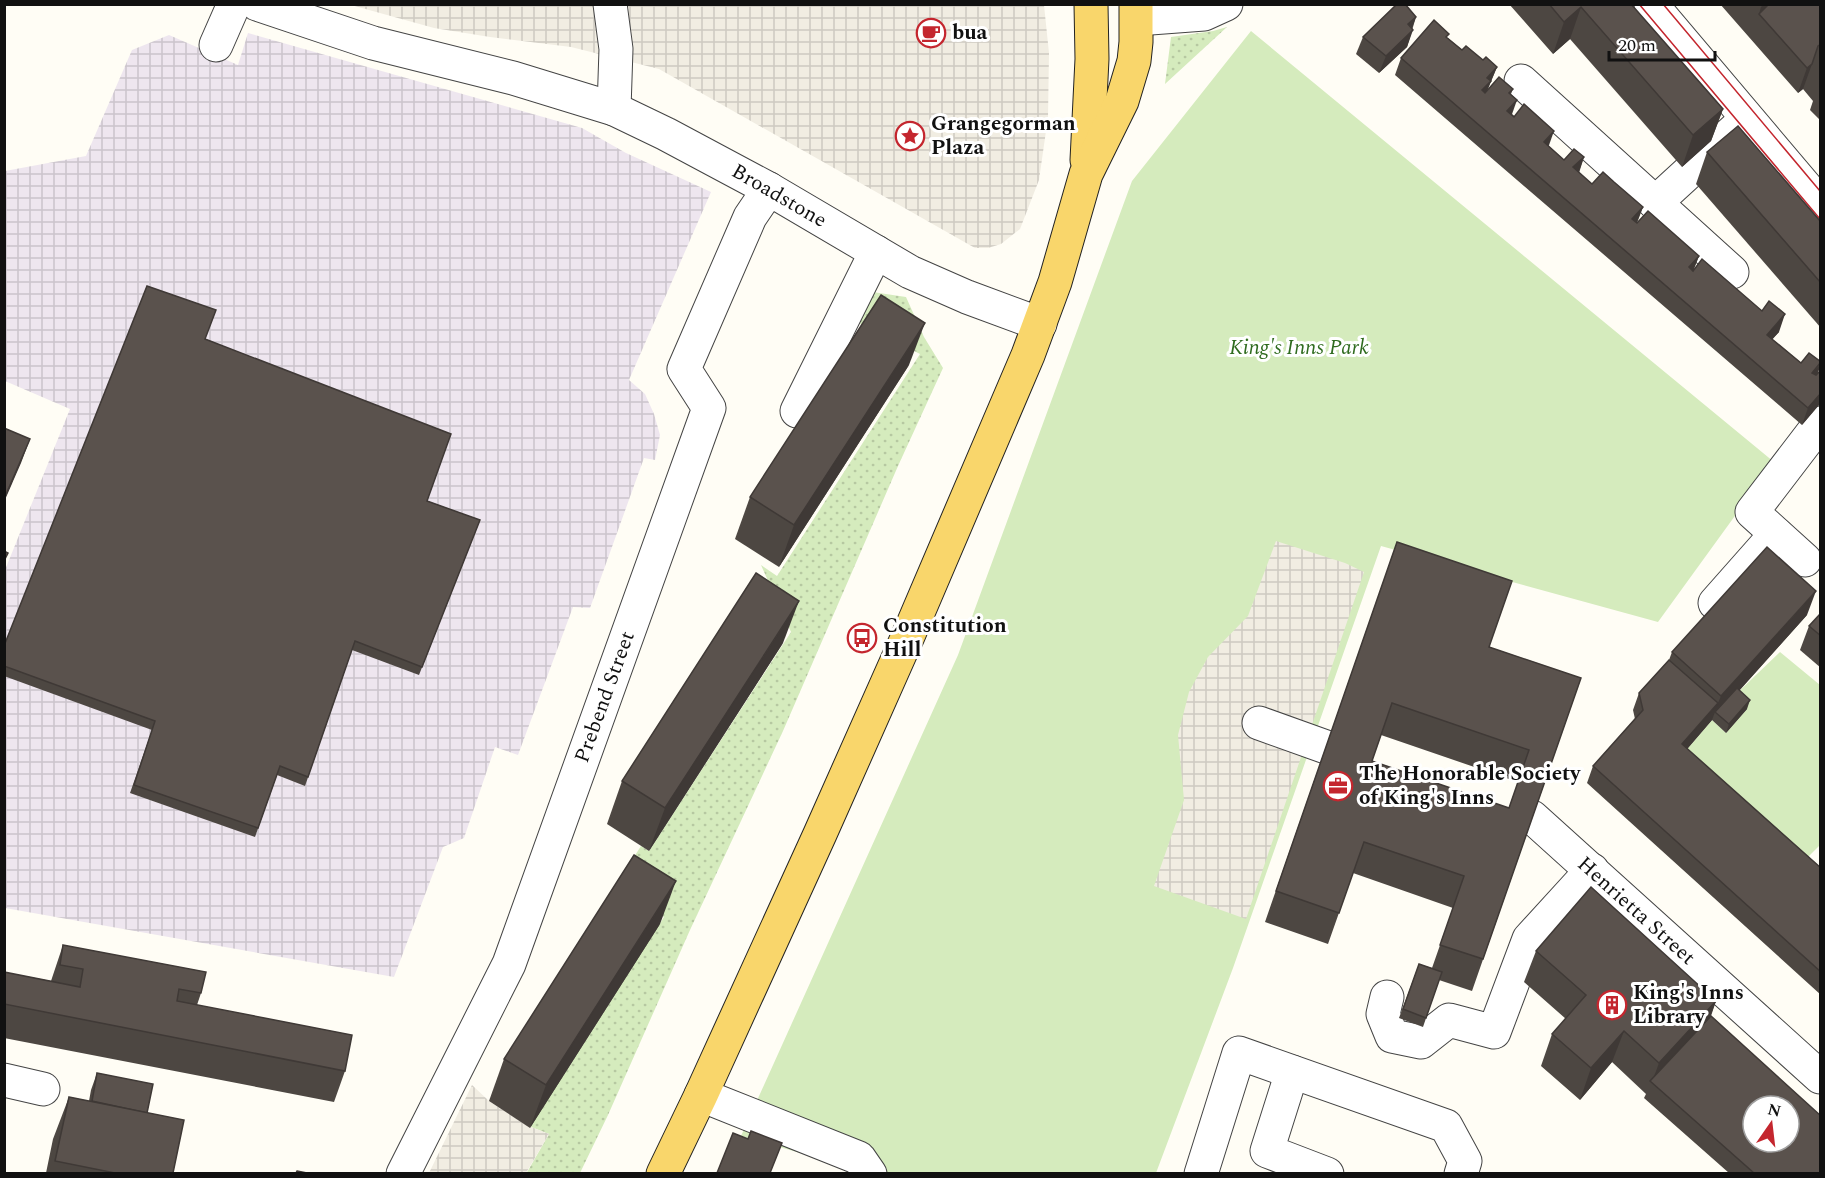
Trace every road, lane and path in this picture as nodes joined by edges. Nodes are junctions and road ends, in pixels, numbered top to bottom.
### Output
1 (234, 4) edge
2 (257, 4) edge
3 (610, 4) edge
4 (1091, 4) edge
5 (1226, 4) edge
6 (1651, 4) edge
7 (1137, 12) edge
8 (216, 45) dead end
9 (1521, 81) dead end
10 (614, 108) junction
11 (1747, 119) junction
12 (1086, 174) junction
13 (769, 189) junction
14 (1655, 203) junction
15 (1821, 204) edge
16 (876, 252) junction
17 (1732, 272) dead end
18 (1040, 324) junction
19 (797, 411) dead end
20 (1821, 423) edge
21 (1776, 534) junction
22 (1805, 560) dead end
23 (1715, 603) edge
24 (1259, 723) dead end
25 (1326, 747) edge
26 (1532, 817) edge
27 (1592, 870) junction
28 (1387, 997) dead end
29 (1292, 1072) junction
30 (1821, 1077) edge
31 (4, 1080) edge
32 (43, 1089) dead end
33 (701, 1095) junction
34 (404, 1173) edge
35 (663, 1173) edge
36 (870, 1173) edge
37 (1201, 1173) edge
38 (1327, 1173) edge
39 (1461, 1173) edge

1 - 8 street
2 - 10 street, Broadstone
3 - 10 street
4 - 12 main road
5 - 7 street
6 - 11 street
7 - 12 main road
9 - 14 street
10 - 13 street, Broadstone
11 - 14 street
11 - 15 street
12 - 18 main road
13 - 16 street, Broadstone
13 - 34 street, Prebend Street
14 - 17 street
16 - 18 street, Broadstone
16 - 19 street
18 - 33 main road
20 - 21 street
21 - 22 street
21 - 23 street
24 - 25 street
26 - 27 street, Henrietta Street
27 - 28 street
27 - 30 street, Henrietta Street
29 - 37 street
29 - 38 street
29 - 39 street
31 - 32 street
33 - 35 main road
33 - 36 street

